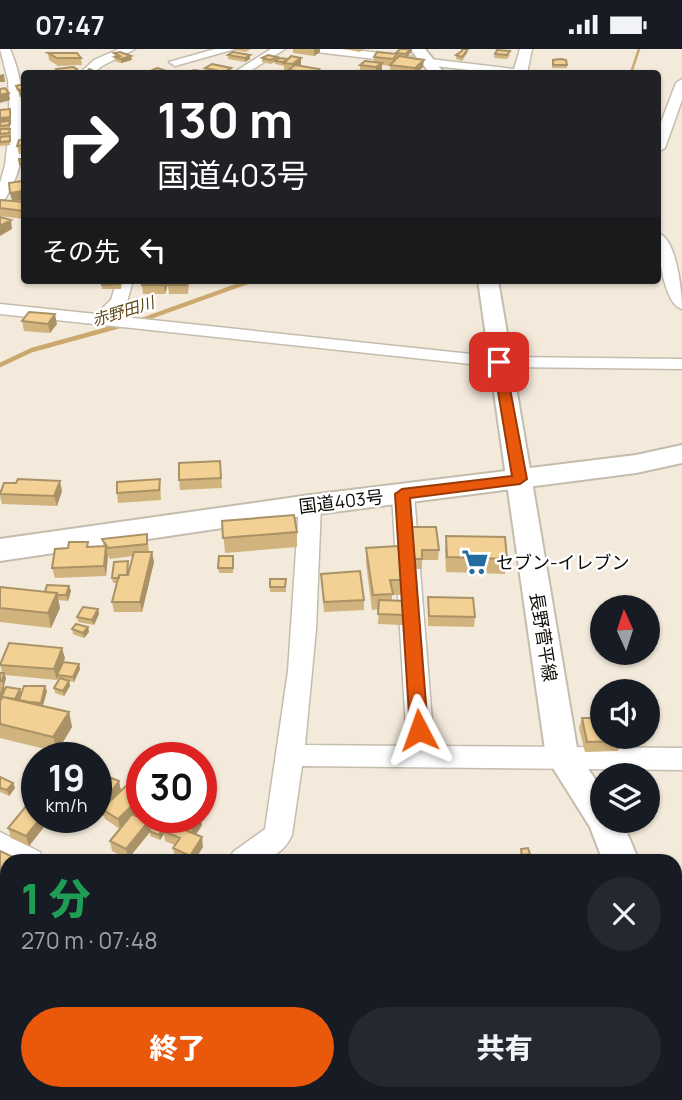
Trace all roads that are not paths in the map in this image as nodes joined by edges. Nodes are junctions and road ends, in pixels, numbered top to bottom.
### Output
1 (4, 49) edge
2 (129, 49) edge
3 (229, 49) edge
4 (279, 49) edge
5 (316, 49) edge
6 (416, 49) edge
7 (526, 49) edge
8 (175, 62) dead end
9 (434, 69) edge
10 (90, 70) edge
11 (244, 70) edge
12 (456, 70) edge
13 (521, 70) edge
14 (679, 85) edge
15 (18, 95) edge
16 (0, 104) edge
17 (19, 131) edge
18 (0, 132) edge
19 (661, 139) edge
20 (0, 195) edge
21 (661, 246) edge
22 (124, 284) edge
23 (489, 284) edge
24 (682, 304) edge
25 (0, 309) edge
26 (99, 320) junction
27 (124, 321) joint
28 (196, 330) joint
29 (499, 362) junction
30 (682, 363) edge
31 (682, 454) edge
32 (520, 479) junction
33 (402, 494) junction
34 (310, 505) junction
35 (0, 550) edge
36 (291, 755) junction
37 (421, 756) junction
38 (562, 757) junction
39 (682, 759) edge
40 (590, 799) edge
41 (609, 833) edge
42 (0, 844) edge
43 (18, 854) edge
44 (252, 854) edge
45 (618, 854) edge

1 - 15 street
2 - 10 street
3 - 8 street
4 - 11 street
5 - 9 street
6 - 9 main road
7 - 13 street
9 - 12 street
14 - 19 street
15 - 16 street
15 - 17 street
17 - 18 street
17 - 20 street
21 - 24 street
22 - 26 street
23 - 29 main road, 長野菅平線
25 - 26 street
26 - 27 street
27 - 28 street
28 - 29 street
29 - 30 street
29 - 32 main road, 長野菅平線
31 - 32 highway, 国道403号
32 - 33 highway, 国道403号
32 - 38 main road, 長野菅平線
33 - 34 highway, 国道403号
33 - 37 street
34 - 35 highway, 国道403号
34 - 36 street
36 - 37 street
36 - 44 street
37 - 38 street
38 - 39 street
38 - 40 main road, 長野菅平線
41 - 45 main road, 長野菅平線
42 - 43 street

